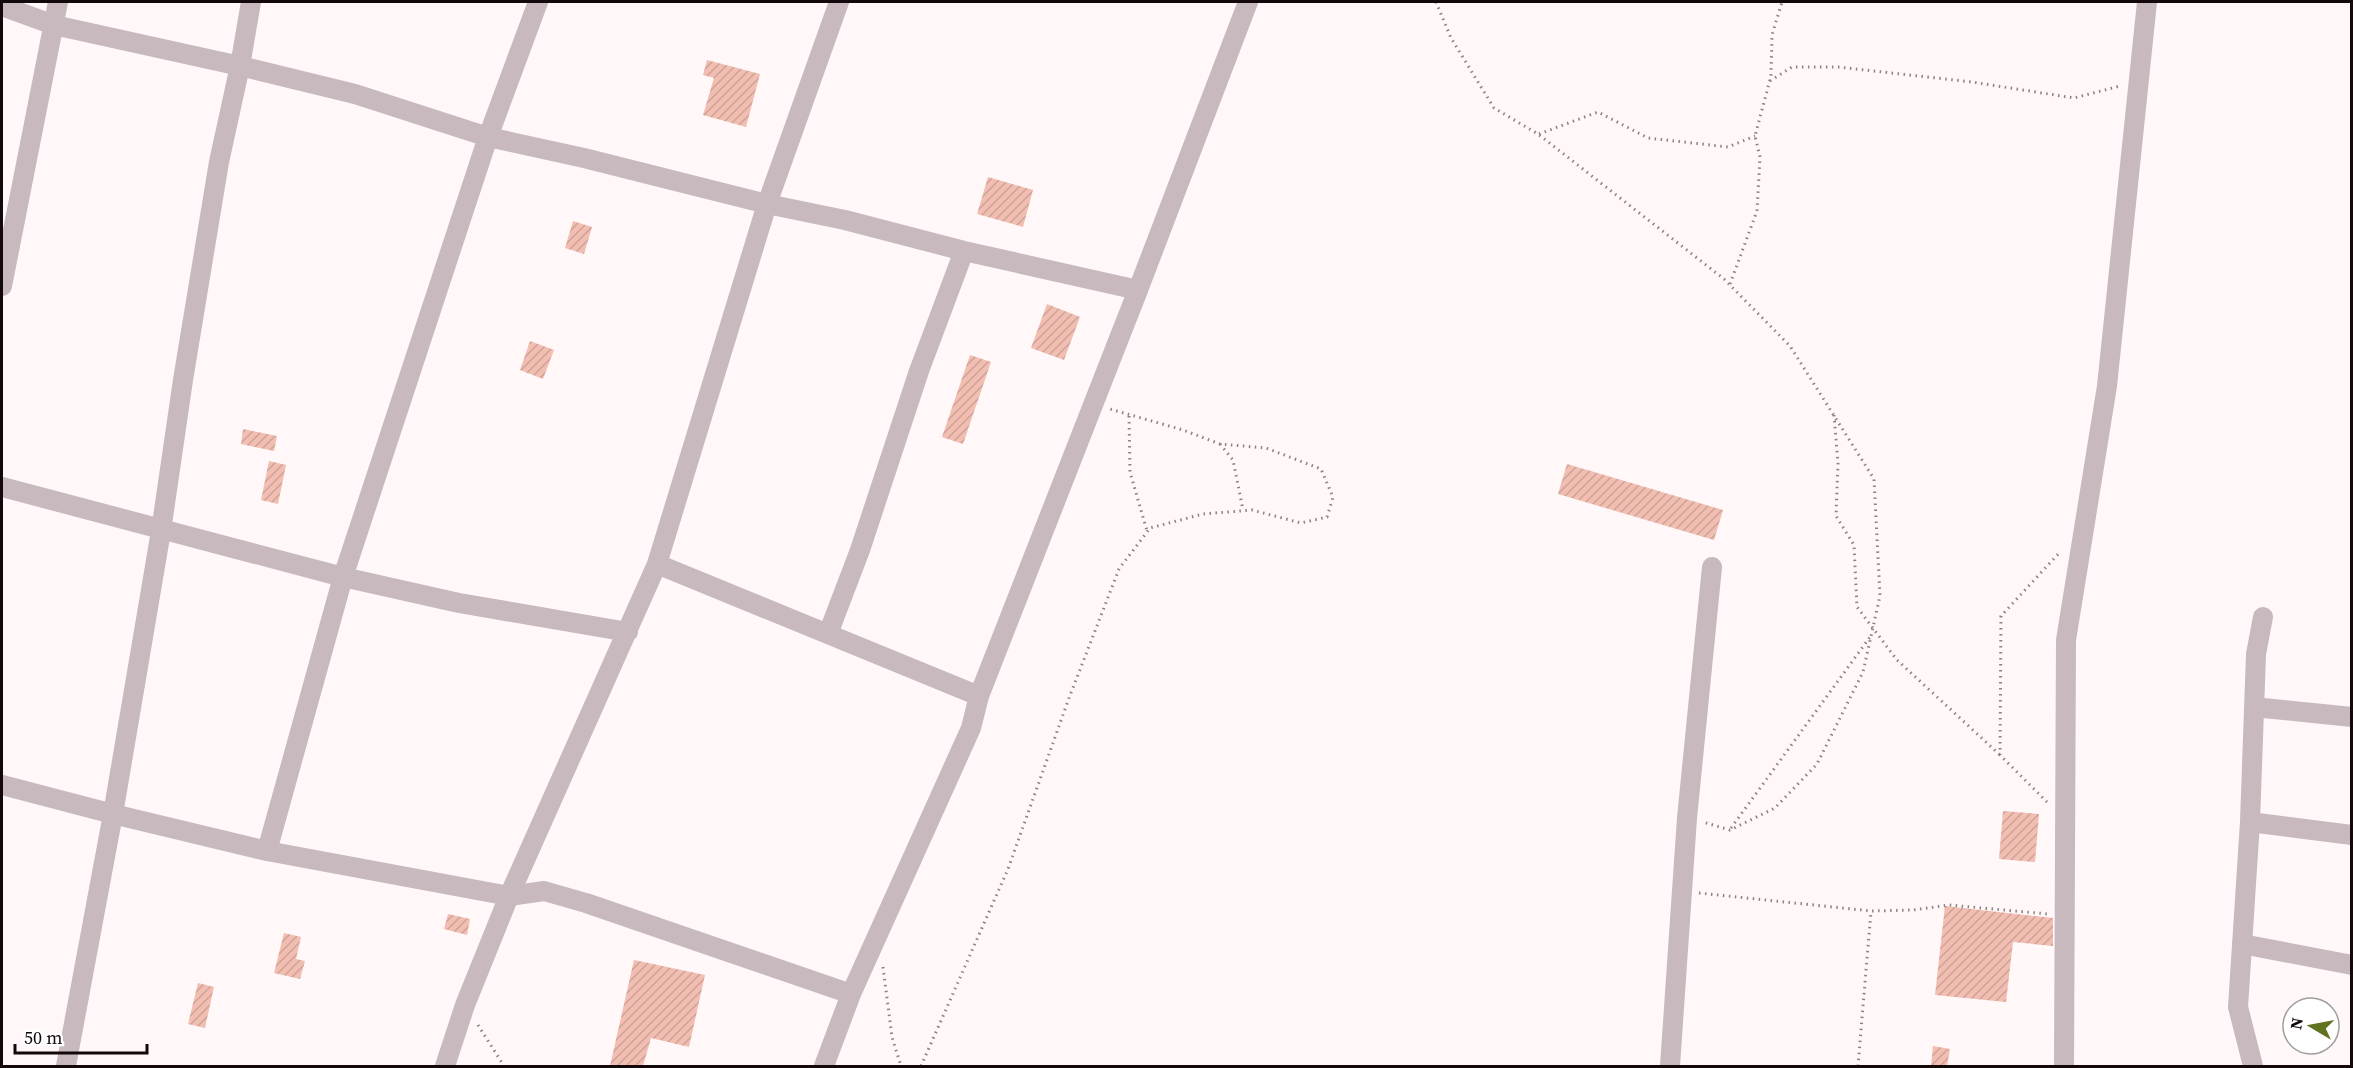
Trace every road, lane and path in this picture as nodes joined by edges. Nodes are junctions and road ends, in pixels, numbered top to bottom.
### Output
1 (58, 2) edge
2 (251, 2) edge
3 (538, 2) edge
4 (839, 2) edge
5 (1248, 2) edge
6 (1436, 2) edge
7 (1782, 2) edge
8 (2147, 2) edge
9 (2, 6) edge
10 (54, 25) junction
11 (240, 66) junction
12 (1770, 81) junction
13 (2137, 82) junction
14 (1538, 134) junction
15 (1755, 136) junction
16 (488, 137) junction
17 (767, 204) junction
18 (964, 251) junction
19 (1730, 285) junction
20 (2, 286) edge
21 (1138, 290) junction
22 (1093, 405) junction
23 (1834, 414) junction
24 (1129, 415) junction
25 (1220, 444) junction
26 (2, 487) edge
27 (1243, 510) junction
28 (161, 531) junction
29 (1148, 531) junction
30 (2062, 550) dead end
31 (657, 564) junction
32 (1712, 567) dead end
33 (343, 577) junction
34 (2263, 617) dead end
35 (1873, 628) junction
36 (628, 632) junction
37 (828, 634) junction
38 (1871, 636) junction
39 (979, 696) junction
40 (2254, 707) junction
41 (2352, 717) edge
42 (2000, 755) junction
43 (2, 784) edge
44 (113, 814) junction
45 (1687, 818) junction
46 (2065, 820) junction
47 (2250, 822) junction
48 (1730, 830) junction
49 (2352, 835) edge
50 (267, 851) junction
51 (1683, 891) junction
52 (509, 896) junction
53 (1871, 911) junction
54 (2064, 916) junction
55 (2242, 944) junction
56 (883, 962) dead end
57 (2352, 965) edge
58 (851, 994) junction
59 (465, 1005) junction
60 (66, 1066) edge
61 (445, 1066) edge
62 (504, 1066) edge
63 (824, 1066) edge
64 (901, 1066) edge
65 (921, 1066) edge
66 (1670, 1066) edge
67 (1858, 1066) edge
68 (2064, 1066) edge
69 (2253, 1066) edge

1 - 10 street
2 - 11 street
3 - 16 street
4 - 17 street
5 - 21 street
6 - 14 path
7 - 12 path
8 - 13 street
9 - 10 street
10 - 11 street
10 - 20 street
11 - 16 street
11 - 28 street
12 - 13 path
12 - 15 path
13 - 46 street
14 - 15 path
14 - 19 path
15 - 19 path
16 - 17 street
16 - 33 street
17 - 18 street
17 - 31 street
18 - 21 street
18 - 37 street
19 - 23 path
21 - 22 street
22 - 24 path
22 - 39 street
23 - 35 path
23 - 35 path
24 - 25 path
24 - 29 path
25 - 27 path
25 - 27 path
26 - 28 street
27 - 29 path
28 - 33 street
28 - 44 street
29 - 65 path
30 - 42 path
31 - 36 street
31 - 37 street
32 - 45 street
33 - 36 street
33 - 50 street
34 - 40 street
35 - 38 path
35 - 42 path
36 - 52 street
37 - 39 street
38 - 48 path
38 - 48 path
39 - 58 street
40 - 41 street
40 - 47 street
42 - 46 path
43 - 44 street
44 - 50 street
44 - 60 street
45 - 48 path
45 - 51 street
46 - 54 street
47 - 49 street
47 - 55 street
50 - 52 street
51 - 53 path
51 - 66 street
52 - 58 street
52 - 59 street
53 - 54 path
53 - 67 path
54 - 68 street
55 - 57 street
55 - 69 street
56 - 64 path
58 - 63 street
59 - 61 street
59 - 62 path

